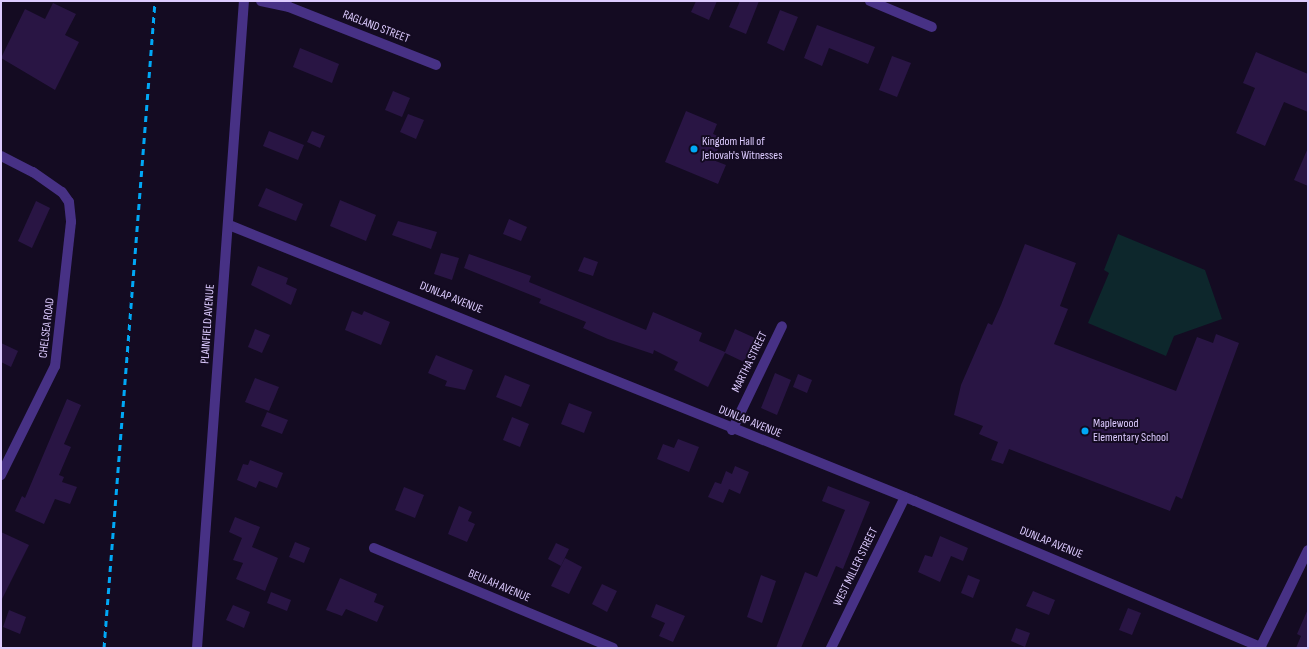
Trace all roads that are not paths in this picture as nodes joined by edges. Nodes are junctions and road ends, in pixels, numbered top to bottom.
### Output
1 (244, 1) edge
2 (261, 1) edge
3 (870, 1) edge
4 (932, 27) dead end
5 (436, 65) dead end
6 (1, 156) edge
7 (228, 225) junction
8 (782, 326) dead end
9 (732, 430) junction
10 (1, 475) edge
11 (905, 497) junction
12 (374, 548) dead end
13 (1308, 550) edge
14 (1261, 647) edge
15 (197, 648) edge
16 (613, 648) edge
17 (831, 648) edge

1 - 7 street, PLAINFIELD AVENUE
2 - 5 street, RAGLAND STREET
3 - 4 street
6 - 10 street, CHELSEA ROAD
7 - 9 street, DUNLAP AVENUE
7 - 15 street, PLAINFIELD AVENUE
8 - 9 street, MARTHA STREET
9 - 11 street, DUNLAP AVENUE
11 - 14 street, DUNLAP AVENUE
11 - 17 street, WEST MILLER STREET
12 - 16 street, BEULAH AVENUE
13 - 14 street

